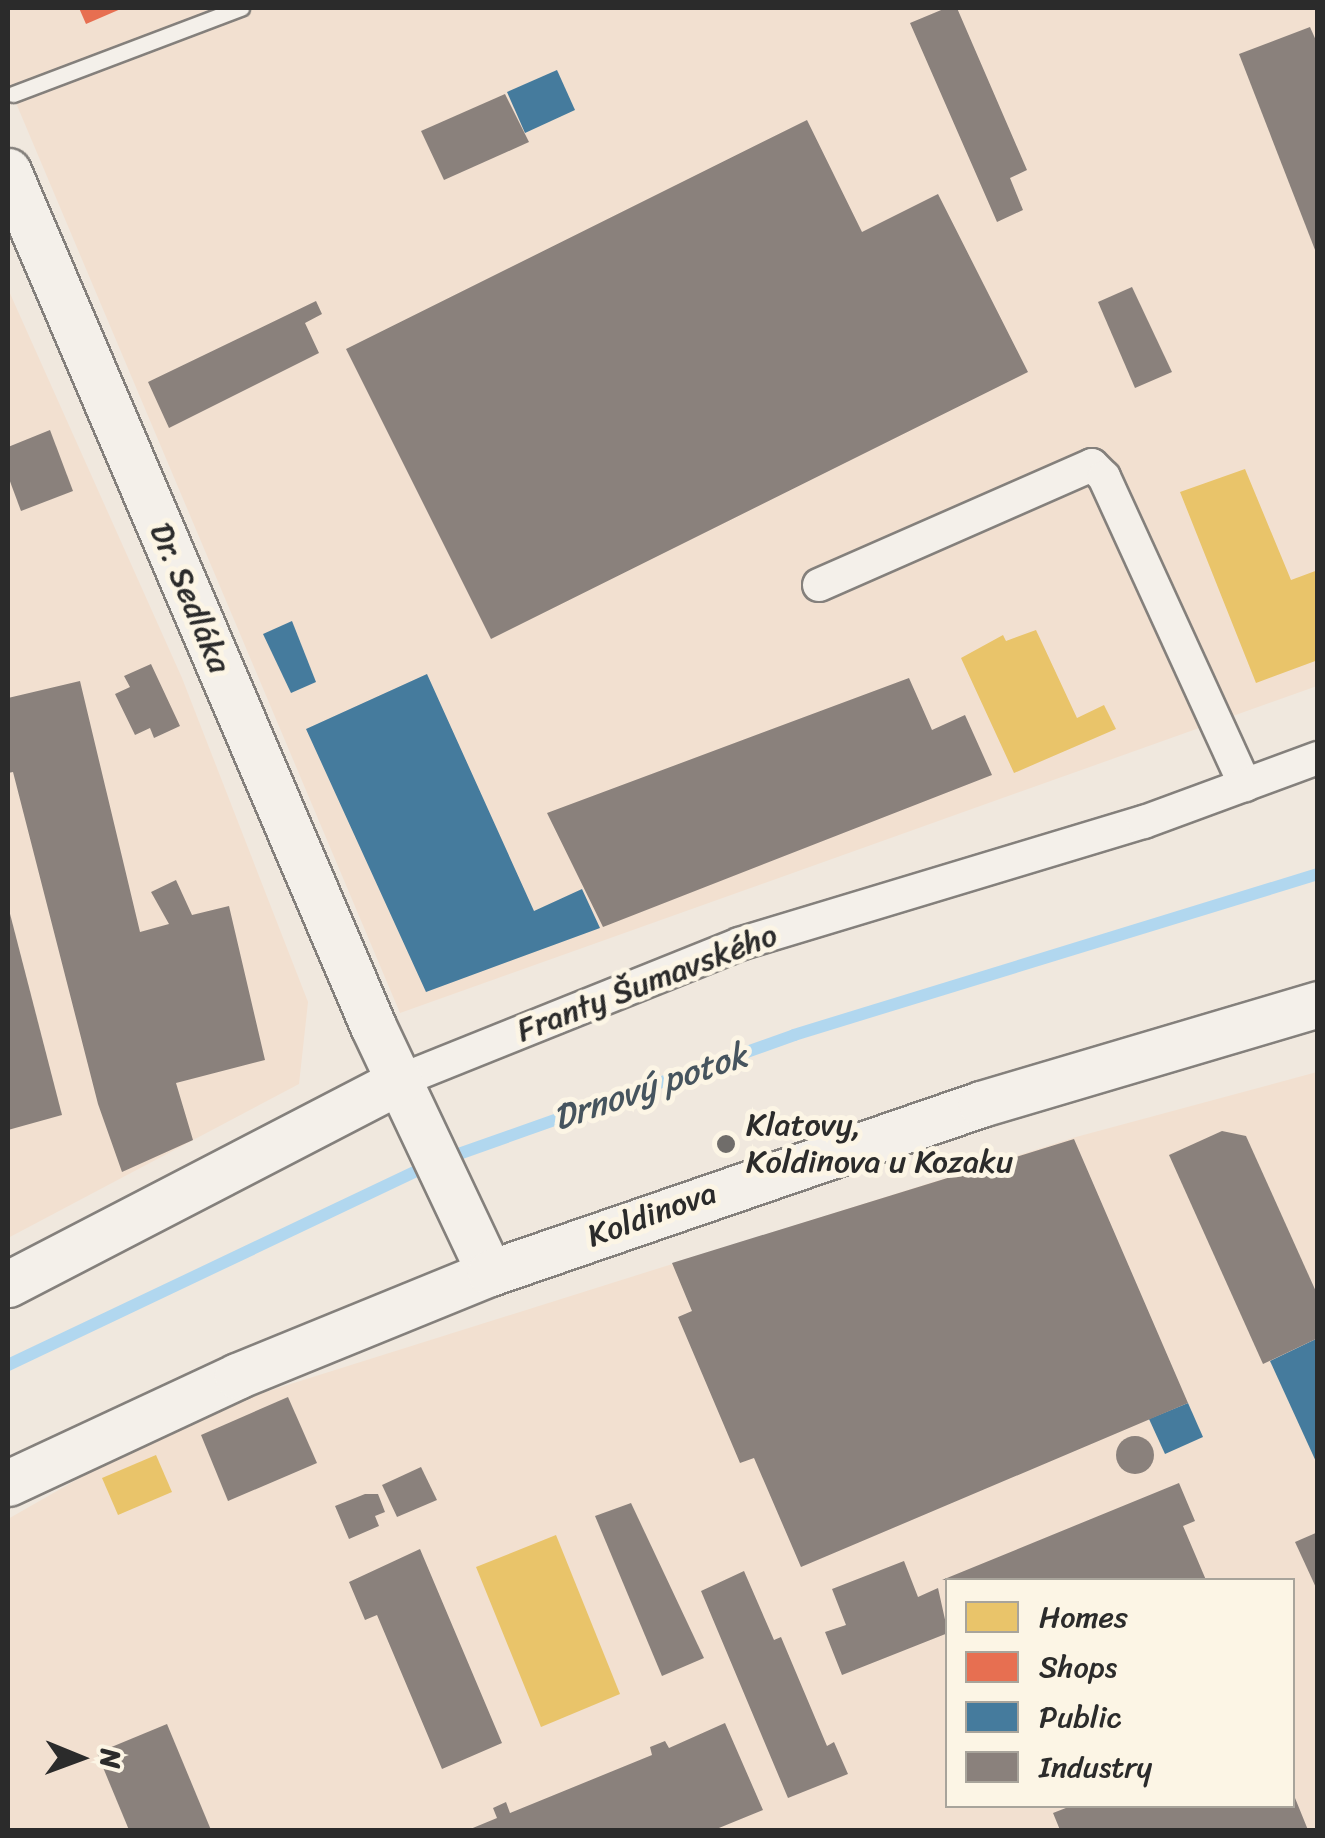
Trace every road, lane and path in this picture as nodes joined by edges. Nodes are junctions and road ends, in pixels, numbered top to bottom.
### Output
1 (241, 8) edge
2 (13, 94) dead end
3 (8, 171) edge
4 (819, 585) dead end
5 (1318, 758) edge
6 (1245, 785) junction
7 (1318, 1004) edge
8 (407, 1098) junction
9 (490, 1273) junction
10 (8, 1284) edge
11 (8, 1483) edge

1 - 2 lane
3 - 8 street, Dr. Sedláka
4 - 6 street
5 - 6 street, Franty Šumavského
6 - 8 street, Franty Šumavského
7 - 9 street, Koldinova
8 - 9 street, Dr. Sedláka
8 - 10 street, Franty Šumavského
9 - 11 street, Koldinova

